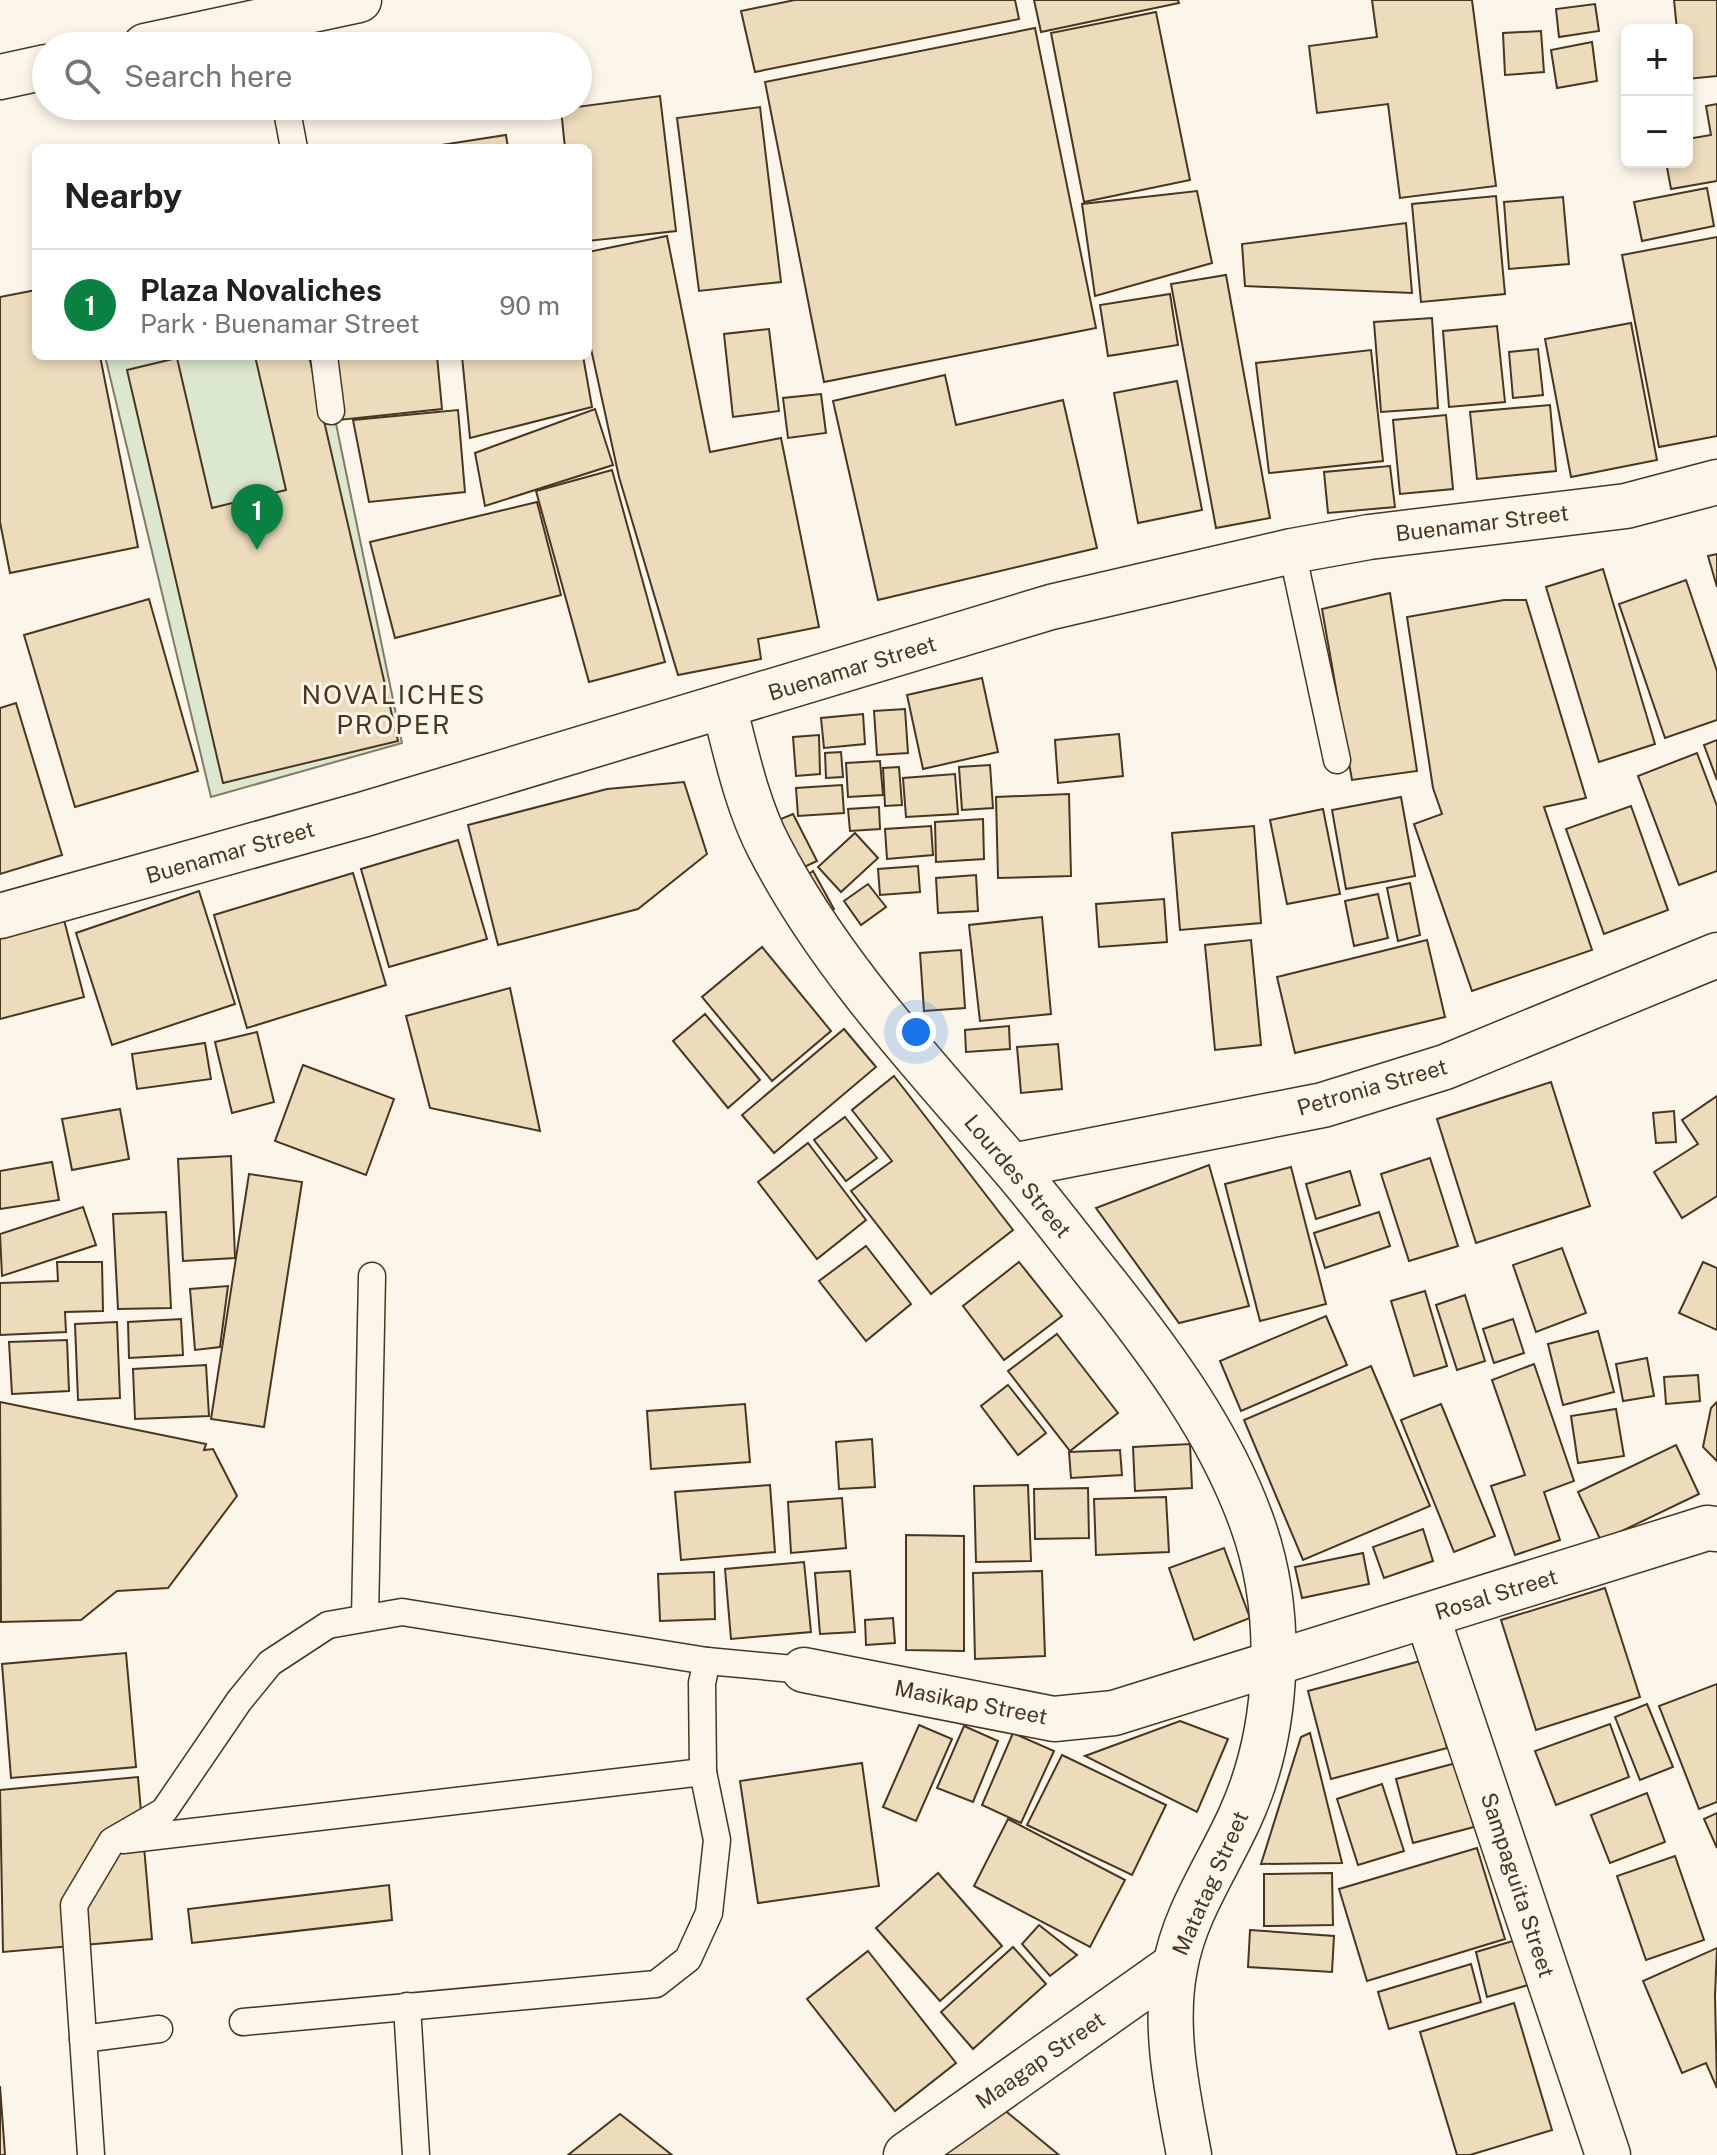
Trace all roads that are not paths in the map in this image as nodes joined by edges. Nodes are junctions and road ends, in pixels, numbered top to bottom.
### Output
1 (359, 0) edge
2 (275, 32) edge
3 (32, 70) edge
4 (0, 77) edge
5 (289, 120) edge
6 (293, 144) edge
7 (325, 360) edge
8 (331, 411) dead end
9 (1717, 482) edge
10 (1292, 551) junction
11 (724, 706) junction
12 (1337, 760) dead end
13 (0, 916) edge
14 (1717, 955) edge
15 (1012, 1166) junction
16 (372, 1276) dead end
17 (1717, 1529) edge
18 (1427, 1616) junction
19 (365, 1618) junction
20 (707, 1661) junction
21 (1274, 1662) junction
22 (804, 1670) joint
23 (703, 1772) junction
24 (112, 1841) junction
25 (1175, 1965) junction
26 (407, 2006) junction
27 (243, 2022) dead end
28 (159, 2029) dead end
29 (83, 2039) junction
30 (91, 2155) edge
31 (416, 2155) edge
32 (906, 2155) edge
33 (1189, 2155) edge
34 (1608, 2155) edge

1 - 2 street
3 - 4 street
5 - 6 lane
7 - 8 lane
9 - 10 street, Buenamar Street
10 - 11 street, Buenamar Street
10 - 12 lane
11 - 13 street, Buenamar Street
11 - 15 street, Lourdes Street
14 - 15 street, Petronia Street
15 - 21 street, Lourdes Street
16 - 19 lane
17 - 18 street, Rosal Street
18 - 21 street, Rosal Street
18 - 34 street, Sampaguita Street
19 - 20 lane
19 - 24 lane
20 - 22 lane
20 - 23 lane
21 - 22 street, Masikap Street
21 - 25 street, Matatag Street
23 - 24 lane
23 - 26 lane
24 - 29 lane
25 - 32 street, Maagap Street
25 - 33 street, Matatag Street
26 - 27 lane
26 - 31 lane
28 - 29 lane
29 - 30 lane

